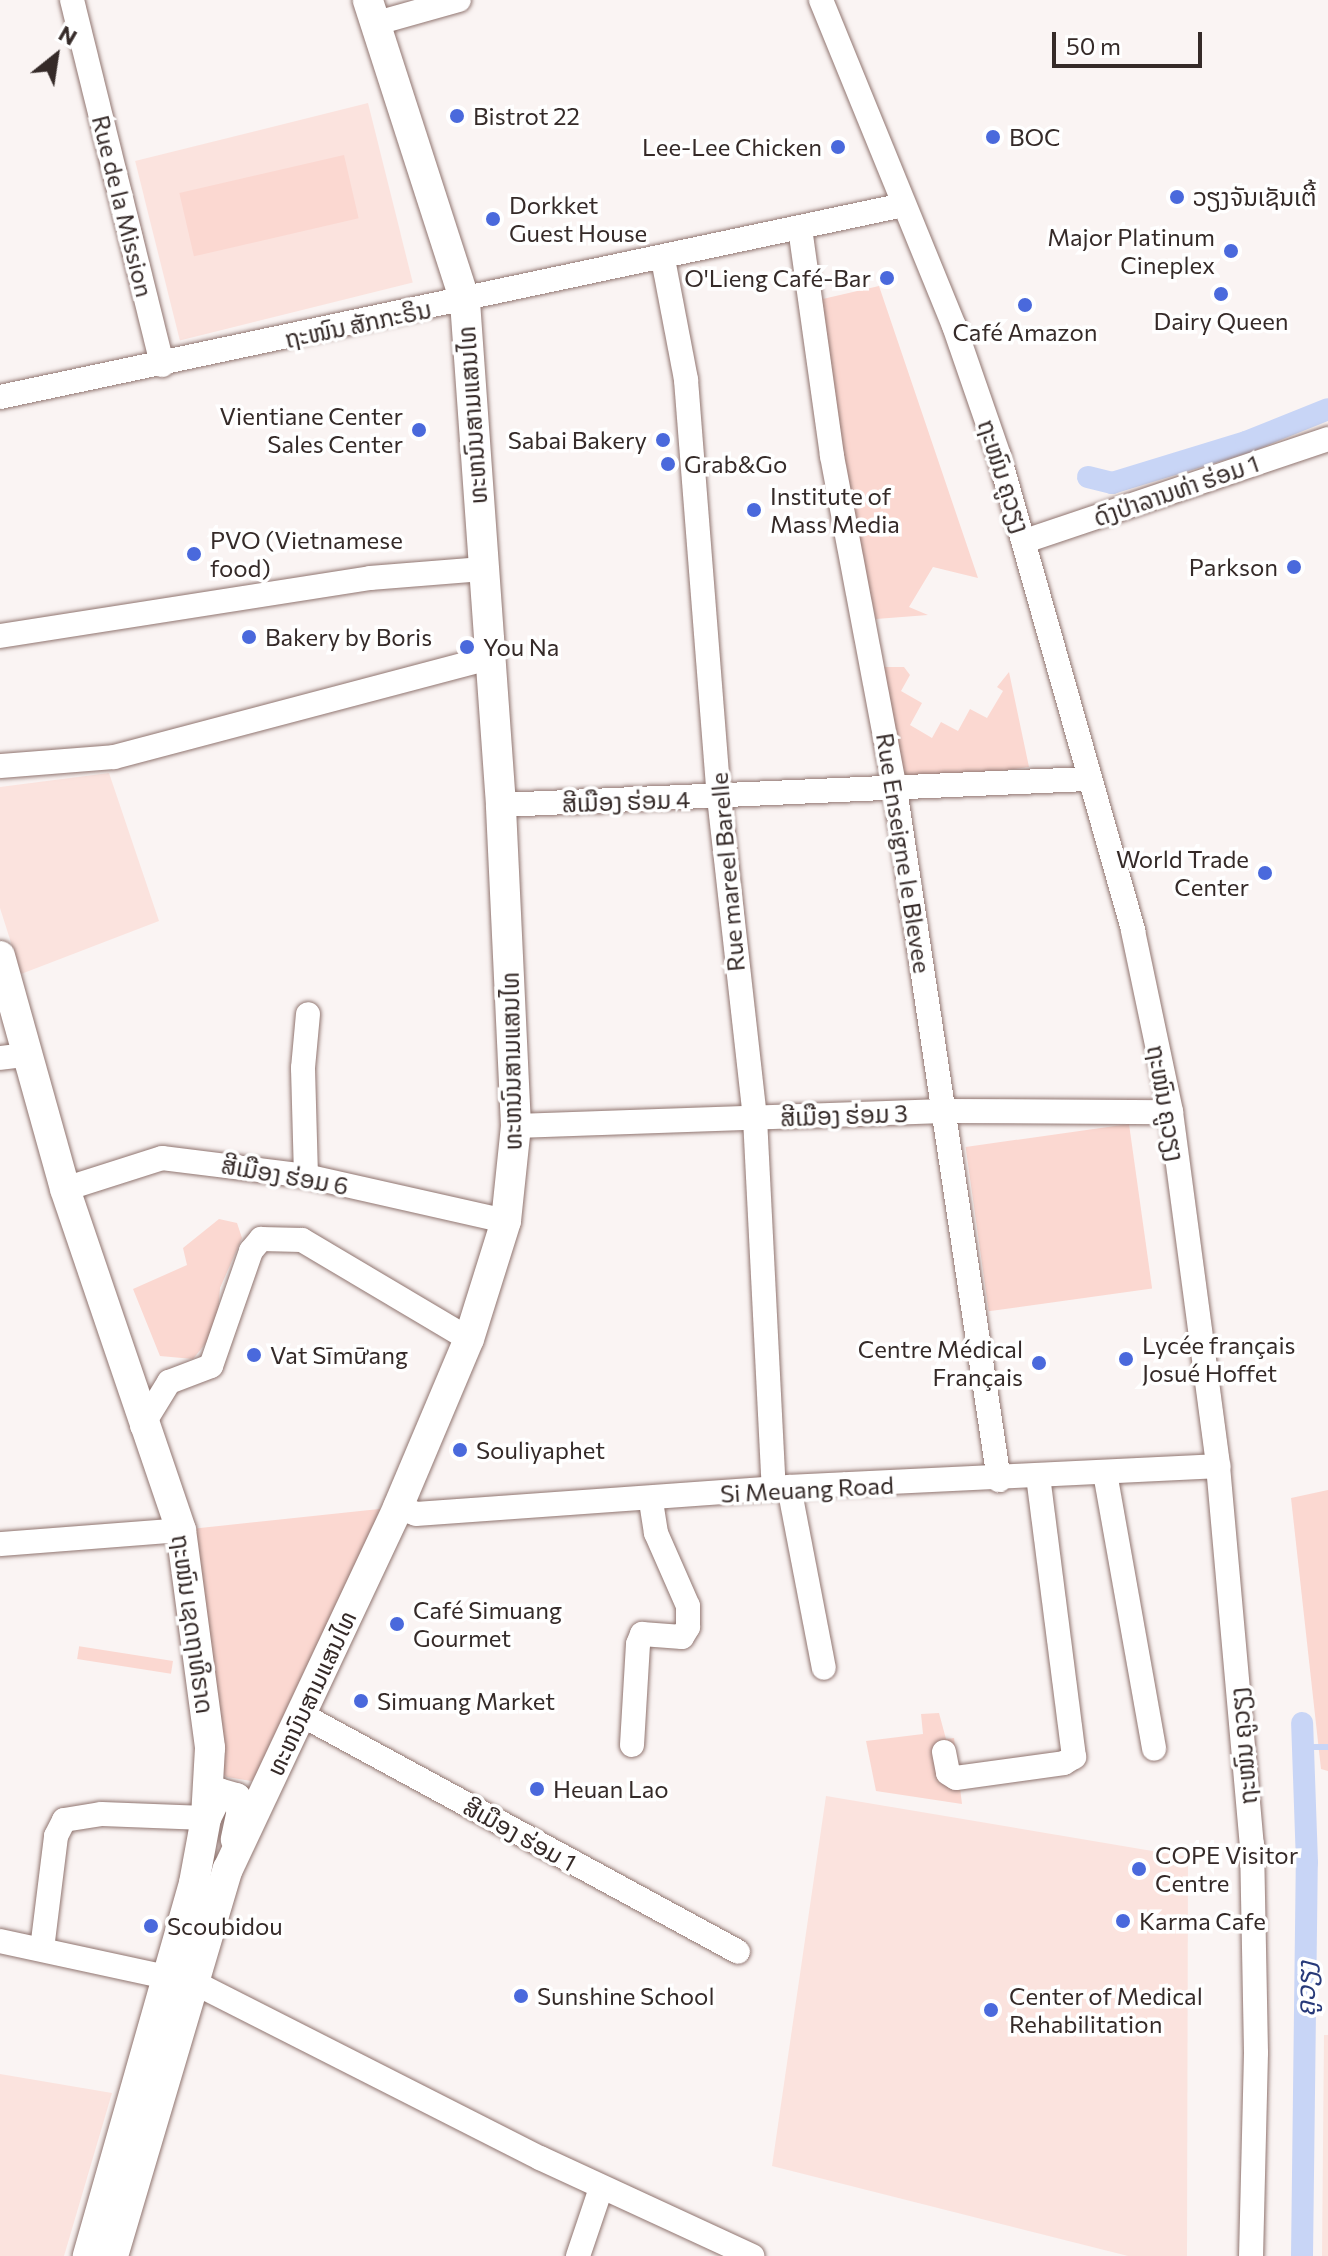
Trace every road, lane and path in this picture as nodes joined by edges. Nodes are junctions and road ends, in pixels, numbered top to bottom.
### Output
1 (72, 0) edge
2 (459, 0) edge
3 (821, 0) edge
4 (373, 12) edge
5 (903, 205) junction
6 (800, 228) junction
7 (663, 259) junction
8 (465, 301) junction
9 (162, 365) junction
10 (0, 397) edge
11 (1328, 439) edge
12 (1025, 541) junction
13 (483, 569) junction
14 (0, 636) edge
15 (488, 658) junction
16 (0, 766) edge
17 (1087, 779) junction
18 (895, 789) junction
19 (719, 797) junction
20 (501, 805) junction
21 (0, 956) edge
22 (308, 1014) dead end
23 (13, 1057) edge
24 (944, 1111) junction
25 (1171, 1112) junction
26 (755, 1118) junction
27 (516, 1126) junction
28 (306, 1176) junction
29 (65, 1189) junction
30 (506, 1221) junction
31 (469, 1339) junction
32 (142, 1426) junction
33 (1218, 1466) junction
34 (1105, 1473) junction
35 (1038, 1477) junction
36 (999, 1480) junction
37 (781, 1487) junction
38 (651, 1500) junction
39 (398, 1507) junction
40 (181, 1530) junction
41 (0, 1544) edge
42 (824, 1668) dead end
43 (302, 1715) junction
44 (632, 1745) dead end
45 (1154, 1749) dead end
46 (944, 1752) dead end
47 (280, 1761) junction
48 (210, 1765) junction
49 (206, 1818) junction
50 (228, 1869) junction
51 (0, 1941) edge
52 (42, 1949) junction
53 (738, 1952) dead end
54 (179, 1979) junction
55 (601, 2188) junction
56 (88, 2256) edge
57 (113, 2256) edge
58 (578, 2256) edge
59 (752, 2256) edge
60 (1251, 2256) edge

1 - 9 street, Rue de la Mission
2 - 4 street
3 - 5 street, ຖະໜົນ ຄູວຽງ
4 - 8 main road, ທະຫນົນສາມແສນໄທ
5 - 6 street, ຖະໜົນ ສັກກະຣິນ
5 - 12 street, ຖະໜົນ ຄູວຽງ
6 - 7 street, ຖະໜົນ ສັກກະຣິນ
6 - 18 street, Rue Enseigne le Blevee
7 - 8 street, ຖະໜົນ ສັກກະຣິນ
7 - 19 street, Rue mareel Barelle
8 - 9 street, ຖະໜົນ ສັກກະຣິນ
8 - 13 main road, ທະຫນົນສາມແສນໄທ
9 - 10 street, ຖະໜົນ ສັກກະຣິນ
11 - 12 street, ດົງປ່າລານທ່າ ຮ່ອມ 1
12 - 17 street, ຖະໜົນ ຄູວຽງ
13 - 14 street
13 - 15 main road, ທະຫນົນສາມແສນໄທ
15 - 16 street
15 - 20 main road, ທະຫນົນສາມແສນໄທ
17 - 18 street, ສີເມືອງ ຮ່ອມ 4
17 - 25 street, ຖະໜົນ ຄູວຽງ
18 - 19 street, ສີເມືອງ ຮ່ອມ 4
18 - 24 street, Rue Enseigne le Blevee
19 - 20 street, ສີເມືອງ ຮ່ອມ 4
19 - 26 street, Rue mareel Barelle
20 - 27 main road, ທະຫນົນສາມແສນໄທ
21 - 23 main road, ຖະໜົນ ເຊດຖາທິຣາດ
22 - 28 street
23 - 29 main road, ຖະໜົນ ເຊດຖາທິຣາດ
24 - 25 street, ສີເມືອງ ຮ່ອມ 3
24 - 26 street, ສີເມືອງ ຮ່ອມ 3
24 - 36 street, Rue Enseigne le Blevee
25 - 33 street, ຖະໜົນ ຄູວຽງ
26 - 27 street, ສີເມືອງ ຮ່ອມ 3
26 - 37 street, Rue mareel Barelle
27 - 30 main road, ທະຫນົນສາມແສນໄທ
28 - 29 street, ສີເມືອງ ຮ່ອມ 6
28 - 30 street, ສີເມືອງ ຮ່ອມ 6
29 - 32 main road, ຖະໜົນ ເຊດຖາທິຣາດ
30 - 31 main road, ທະຫນົນສາມແສນໄທ
31 - 32 street
31 - 39 main road, ທະຫນົນສາມແສນໄທ
32 - 40 main road, ຖະໜົນ ເຊດຖາທິຣາດ
33 - 34 street, Si Meuang Road
33 - 60 street, ຖະໜົນ ຄູວຽງ
34 - 35 street, Si Meuang Road
34 - 45 street
35 - 36 street, Si Meuang Road
35 - 46 street
36 - 37 street, Si Meuang Road
37 - 38 street, Si Meuang Road
37 - 42 street, Rue mareel Barelle
38 - 39 street, Si Meuang Road
38 - 44 street
39 - 43 main road, ທະຫນົນສາມແສນໄທ
40 - 41 street
40 - 48 main road, ຖະໜົນ ເຊດຖາທິຣາດ
43 - 47 main road, ທະຫນົນສາມແສນໄທ
43 - 53 street, ສີເມືອງ ຮ່ອມ 1
47 - 48 main road
47 - 50 main road, ທະຫນົນສາມແສນໄທ
48 - 49 main road, ຖະໜົນ ເຊດຖາທິຣາດ
49 - 50 main road
49 - 52 street
49 - 54 main road, ຖະໜົນ ເຊດຖາທິຣາດ
50 - 54 main road, ທະຫນົນສາມແສນໄທ
51 - 52 street
52 - 54 street
54 - 55 street
54 - 56 main road, ຖະໜົນ ເຊດຖາທິຣາດ
54 - 57 main road, ທະຫນົນສາມແສນໄທ
55 - 58 street
55 - 59 street

